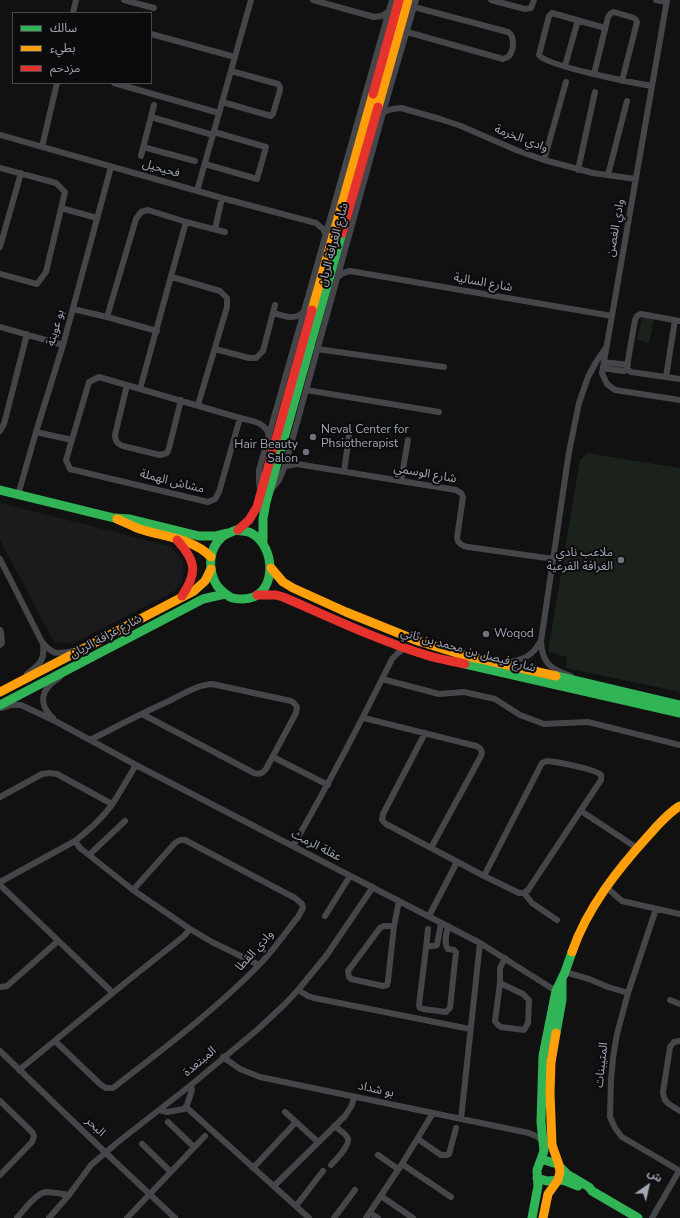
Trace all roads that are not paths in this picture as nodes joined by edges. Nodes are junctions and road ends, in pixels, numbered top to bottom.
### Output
1 (76, 0) edge
2 (124, 0) edge
3 (251, 0) edge
4 (313, 0) edge
5 (399, 0) edge
6 (491, 0) edge
7 (534, 0) edge
8 (656, 0) edge
9 (667, 1) edge
10 (412, 2) edge
11 (146, 3) edge
12 (391, 4) edge
13 (154, 8) dead end
14 (74, 12) edge
15 (374, 17) junction
16 (578, 20) junction
17 (605, 28) junction
18 (383, 32) junction
19 (406, 32) junction
20 (152, 34) edge
21 (384, 54) junction
22 (235, 57) junction
23 (565, 66) junction
24 (231, 71) junction
25 (387, 74) junction
26 (594, 74) junction
27 (622, 81) junction
28 (566, 82) dead end
29 (57, 84) edge
30 (118, 84) edge
31 (652, 86) junction
32 (389, 92) junction
33 (595, 92) dead end
34 (626, 101) dead end
35 (222, 102) junction
36 (154, 105) dead end
37 (401, 108) junction
38 (219, 113) junction
39 (383, 115) junction
40 (151, 117) junction
41 (213, 134) junction
42 (370, 134) junction
43 (0, 135) edge
44 (42, 147) junction
45 (143, 147) junction
46 (141, 156) dead end
47 (544, 160) junction
48 (194, 161) dead end
49 (205, 164) junction
50 (111, 167) junction
51 (0, 168) edge
52 (578, 170) junction
53 (21, 173) junction
54 (608, 175) junction
55 (636, 179) junction
56 (197, 191) junction
57 (344, 197) junction
58 (222, 198) junction
59 (61, 208) junction
60 (331, 214) junction
61 (97, 218) junction
62 (186, 222) junction
63 (3, 223) edge
64 (316, 223) junction
65 (214, 229) junction
66 (225, 232) dead end
67 (341, 237) junction
68 (325, 238) junction
69 (0, 247) edge
70 (326, 258) junction
71 (342, 259) junction
72 (350, 271) junction
73 (0, 274) edge
74 (172, 277) junction
75 (336, 282) junction
76 (325, 294) junction
77 (275, 306) dead end
78 (73, 308) junction
79 (304, 312) junction
80 (274, 313) junction
81 (612, 316) junction
82 (107, 317) junction
83 (291, 318) junction
84 (678, 321) edge
85 (0, 327) edge
86 (299, 330) junction
87 (157, 331) junction
88 (27, 334) junction
89 (63, 345) junction
90 (215, 348) junction
91 (606, 348) junction
92 (317, 349) junction
93 (603, 365) junction
94 (444, 367) dead end
95 (628, 367) junction
96 (666, 377) junction
97 (680, 379) edge
98 (127, 385) junction
99 (140, 389) junction
100 (306, 390) junction
101 (287, 398) junction
102 (181, 400) junction
103 (680, 400) edge
104 (198, 406) junction
105 (439, 412) dead end
106 (274, 416) junction
107 (240, 418) junction
108 (261, 424) junction
109 (0, 431) edge
110 (36, 432) junction
111 (349, 435) dead end
112 (269, 436) junction
113 (72, 440) junction
114 (408, 440) dead end
115 (284, 466) junction
116 (344, 472) junction
117 (401, 481) junction
118 (0, 490) edge
119 (265, 492) junction
120 (18, 495) junction
121 (142, 526) junction
122 (238, 530) junction
123 (227, 533) junction
124 (176, 539) junction
125 (263, 541) junction
126 (211, 557) junction
127 (554, 559) junction
128 (1, 563) edge
129 (270, 568) junction
130 (211, 569) junction
131 (225, 594) junction
132 (257, 595) junction
133 (182, 597) junction
134 (0, 630) edge
135 (541, 640) junction
136 (42, 642) junction
137 (392, 643) junction
138 (0, 645) edge
139 (405, 648) junction
140 (78, 651) junction
141 (392, 659) junction
142 (502, 664) junction
143 (63, 673) junction
144 (24, 679) junction
145 (382, 680) junction
146 (597, 686) junction
147 (0, 692) edge
148 (680, 705) edge
149 (0, 707) edge
150 (680, 713) edge
151 (142, 714) junction
152 (364, 718) junction
153 (57, 722) junction
154 (425, 733) junction
155 (90, 740) junction
156 (680, 745) edge
157 (273, 757) junction
158 (136, 765) junction
159 (328, 785) junction
160 (0, 797) edge
161 (112, 804) junction
162 (680, 806) edge
163 (581, 811) junction
164 (125, 821) dead end
165 (75, 841) junction
166 (293, 846) junction
167 (431, 848) junction
168 (637, 848) junction
169 (89, 855) junction
170 (457, 862) junction
171 (350, 876) junction
172 (484, 876) junction
173 (0, 882) edge
174 (0, 886) edge
175 (373, 887) junction
176 (606, 887) junction
177 (133, 890) junction
178 (524, 893) junction
179 (399, 901) junction
180 (656, 908) junction
181 (680, 914) edge
182 (325, 916) dead end
183 (429, 916) junction
184 (557, 920) dead end
185 (441, 923) junction
186 (394, 926) junction
187 (448, 926) junction
188 (190, 929) junction
189 (428, 929) dead end
190 (58, 941) junction
191 (480, 943) junction
192 (426, 948) junction
193 (505, 958) junction
194 (259, 965) junction
195 (564, 975) junction
196 (500, 983) junction
197 (0, 987) edge
198 (298, 990) junction
199 (559, 992) junction
200 (113, 993) junction
201 (628, 993) junction
202 (670, 1000) dead end
203 (680, 1004) edge
204 (470, 1029) junction
205 (55, 1041) junction
206 (680, 1041) edge
207 (0, 1051) edge
208 (223, 1057) junction
209 (19, 1070) junction
210 (191, 1085) junction
211 (354, 1097) junction
212 (0, 1101) edge
213 (186, 1108) junction
214 (159, 1110) junction
215 (680, 1110) edge
216 (285, 1112) dead end
217 (433, 1113) junction
218 (461, 1119) junction
219 (168, 1122) dead end
220 (296, 1122) junction
221 (541, 1122) junction
222 (334, 1126) junction
223 (456, 1128) dead end
224 (529, 1133) junction
225 (205, 1136) dead end
226 (418, 1139) junction
227 (318, 1142) junction
228 (544, 1142) junction
229 (142, 1144) dead end
230 (194, 1147) junction
231 (106, 1152) junction
232 (378, 1155) dead end
233 (541, 1159) junction
234 (331, 1166) dead end
235 (400, 1167) junction
236 (560, 1167) junction
237 (253, 1168) junction
238 (323, 1171) dead end
239 (680, 1171) edge
240 (171, 1172) junction
241 (0, 1175) edge
242 (537, 1178) junction
243 (557, 1180) junction
244 (274, 1186) junction
245 (355, 1190) dead end
246 (592, 1191) junction
247 (150, 1194) junction
248 (69, 1195) junction
249 (381, 1196) junction
250 (451, 1197) dead end
251 (296, 1206) junction
252 (368, 1215) edge
253 (16, 1218) edge
254 (49, 1218) edge
255 (127, 1218) edge
256 (176, 1218) edge
257 (309, 1218) edge
258 (334, 1218) edge
259 (378, 1218) edge
260 (412, 1218) edge
261 (532, 1218) edge
262 (543, 1218) edge
263 (638, 1218) edge
264 (652, 1218) edge

1 - 14 street
2 - 11 street
3 - 22 street
4 - 15 street
5 - 21 street, شارع الغرافة الريان
6 - 7 street
8 - 9 street
9 - 31 street, وادي الغصن
10 - 19 street, شارع الغرافة الريان
10 - 19 street
10 - 25 street, شارع الغرافة الريان
11 - 13 street
12 - 15 street
12 - 18 street, شارع الغرافة الريان
15 - 18 street
16 - 17 street
16 - 23 street
16 - 23 street
17 - 26 street
17 - 27 street
18 - 21 street
18 - 60 street, شارع الغرافة الريان
19 - 32 street, شارع الغرافة الريان
20 - 22 street
21 - 57 street, شارع الغرافة الريان
22 - 24 street
23 - 26 street
24 - 35 street
24 - 35 street
25 - 32 street
25 - 42 street, شارع الغرافة الريان
26 - 27 street
27 - 31 street
28 - 47 street
29 - 44 street
30 - 38 street
31 - 55 street, وادي الغصن
32 - 37 street, وادي الخرمة
32 - 39 street, شارع الغرافة الريان
33 - 52 street
34 - 54 street
35 - 38 street
36 - 40 street
37 - 39 street, وادي الخرمة
37 - 47 street, وادي الخرمة
38 - 41 street
39 - 42 street
39 - 71 street, شارع الغرافة الريان
40 - 41 street
40 - 45 street
41 - 49 street
41 - 49 street
42 - 67 street, شارع الغرافة الريان
43 - 44 street, فحيحيل
44 - 50 street, فحيحيل
45 - 46 street
45 - 48 street
47 - 52 street, وادي الخرمة
49 - 56 street
50 - 56 street, فحيحيل
50 - 61 street, بو عوينة
51 - 53 street
52 - 54 street, وادي الخرمة
53 - 59 street
53 - 63 street
54 - 55 street, وادي الخرمة
55 - 81 street, وادي الغصن
56 - 58 street, فحيحيل
57 - 60 street
57 - 70 street, شارع الغرافة الريان
58 - 64 street, فحيحيل
58 - 65 street
59 - 61 street
59 - 73 street
60 - 64 street
60 - 68 street, شارع الغرافة الريان
61 - 78 street, بو عوينة
62 - 65 street
62 - 74 street
62 - 82 street
63 - 69 street
64 - 68 street
65 - 66 street
67 - 71 street
67 - 76 street, شارع الغرافة الريان
68 - 70 street
68 - 79 street, شارع الغرافة الريان
70 - 101 street, شارع الغرافة الريان
71 - 72 street
71 - 75 street, شارع الغرافة الريان
72 - 75 street
72 - 81 street, شارع السالية
74 - 87 street
74 - 90 street
75 - 76 street
75 - 92 street, شارع الغرافة الريان
76 - 119 street, شارع الغرافة الريان
77 - 80 street
78 - 82 street
78 - 89 street, بو عوينة
79 - 83 street
79 - 86 street, شارع الغرافة الريان
80 - 83 street
80 - 90 street
81 - 91 street, وادي الغصن
82 - 87 street
83 - 86 street
84 - 95 street
84 - 96 street
85 - 88 street
86 - 106 street, شارع الغرافة الريان
87 - 99 street
88 - 89 street
88 - 109 street
89 - 110 street, بو عوينة
90 - 104 street
91 - 93 street, وادي الغصن
91 - 127 street
92 - 94 street
92 - 100 street, شارع الغرافة الريان
93 - 95 street
93 - 103 street, وادي الغصن
95 - 96 street
96 - 97 street
98 - 99 street, مشاش الهملة
98 - 102 street
98 - 113 street, مشاش الهملة
99 - 102 street, مشاش الهملة
100 - 105 street
100 - 115 street, شارع الغرافة الريان
101 - 106 street
101 - 119 street, شارع الغرافة الريان
102 - 104 street, مشاش الهملة
104 - 107 street, مشاش الهملة
106 - 108 street
106 - 112 street, شارع الغرافة الريان
107 - 108 street, مشاش الهملة
107 - 113 street, مشاش الهملة
108 - 112 street
110 - 113 street
110 - 120 street, بو عوينة
111 - 116 street
112 - 119 street, شارع الغرافة الريان
114 - 117 street
115 - 116 street, شارع الوسمي
115 - 119 street, شارع الغرافة الريان
116 - 117 street, شارع الوسمي
117 - 127 street, شارع الوسمي
118 - 120 street
119 - 122 street, شارع الغرافة الريان
119 - 125 street, شارع الغرافة الريان
120 - 121 street
121 - 123 street
121 - 124 street
122 - 123 street
122 - 125 street
123 - 126 street
124 - 126 street
124 - 133 street
125 - 129 street
126 - 130 street
127 - 135 street
128 - 136 street
129 - 132 street
129 - 142 street, شارع فيصل بن محمد بن ثاني
130 - 131 street
130 - 133 street, شارع غرافة الريان
131 - 132 street
131 - 143 street, شارع غرافة الريان
132 - 137 street, شارع فيصل بن محمد بن ثاني
133 - 140 street, شارع غرافة الريان
134 - 138 street
135 - 142 street
135 - 146 street
136 - 140 street
136 - 144 street
137 - 139 street, شارع فيصل بن محمد بن ثاني
137 - 141 street
139 - 141 street
139 - 150 street, شارع فيصل بن محمد بن ثاني
140 - 144 street, شارع غرافة الريان
141 - 145 street
142 - 146 street, شارع فيصل بن محمد بن ثاني
143 - 149 street, شارع غرافة الريان
143 - 153 street, عقلة الرمث
144 - 147 street, شارع غرافة الريان
145 - 152 street
145 - 156 street
146 - 148 street, شارع فيصل بن محمد بن ثاني
149 - 153 street, عقلة الرمث
151 - 155 street
151 - 157 street
151 - 157 street
152 - 154 street
152 - 159 street
153 - 155 street, عقلة الرمث
154 - 167 street
154 - 167 street
155 - 158 street, عقلة الرمث
157 - 159 street
158 - 161 street
158 - 166 street, عقلة الرمث
159 - 166 street
160 - 161 street
161 - 165 street
162 - 168 street
163 - 168 street
163 - 172 street
163 - 178 street
164 - 169 street
165 - 169 street
165 - 173 street
166 - 171 street, عقلة الرمث
167 - 170 street
168 - 176 street
169 - 177 street
170 - 172 street
170 - 183 street
171 - 175 street, عقلة الرمث
171 - 182 street
172 - 178 street
174 - 190 street
175 - 179 street, عقلة الرمث
175 - 198 street, المبتعدة
176 - 180 street
176 - 195 street
177 - 188 street
177 - 194 street, وادي القطا
178 - 184 street
179 - 183 street, عقلة الرمث
179 - 186 street
180 - 181 street
180 - 201 street, المتيبنات
183 - 185 street, عقلة الرمث
185 - 187 street, عقلة الرمث
185 - 192 street
186 - 186 street
187 - 191 street, عقلة الرمث
187 - 192 street
188 - 194 street
188 - 200 street
189 - 192 street
190 - 197 street
190 - 200 street
191 - 193 street, عقلة الرمث
191 - 204 street
193 - 196 street
193 - 199 street, عقلة الرمث
194 - 205 street, وادي القطا
195 - 199 street
195 - 201 street
196 - 196 street
198 - 204 street
198 - 208 street, المبتعدة
199 - 221 street
199 - 236 street
200 - 205 street
201 - 239 street, المتيبنات
202 - 203 street
204 - 218 street
205 - 209 street
206 - 215 street
207 - 209 street, البحر
208 - 210 street, المبتعدة
208 - 211 street, بو شداد
209 - 231 street, البحر
210 - 213 street
210 - 214 street, المبتعدة
211 - 217 street, بو شداد
211 - 222 street
212 - 241 street
213 - 214 street
213 - 237 street
214 - 231 street, المبتعدة
216 - 220 street
217 - 218 street, بو شداد
217 - 226 street
218 - 224 street, بو شداد
219 - 230 street
220 - 227 street
220 - 237 street
221 - 224 street
221 - 228 street
222 - 227 street
222 - 234 street
223 - 226 street
224 - 228 street, بو شداد
225 - 230 street
226 - 235 street
227 - 244 street
228 - 233 street
229 - 240 street
230 - 240 street
231 - 247 street, البحر
231 - 248 street, المبتعدة
232 - 235 street
233 - 236 street
233 - 242 street
235 - 249 street
235 - 250 street
236 - 243 street
236 - 246 street
237 - 244 street
238 - 251 street
239 - 264 street, المتيبنات
240 - 247 street
242 - 243 street
242 - 261 street
243 - 246 street
243 - 262 street
244 - 251 street
245 - 258 street
246 - 263 street
247 - 255 street
247 - 256 street, البحر
248 - 253 street
248 - 254 street, المبتعدة
249 - 252 street
249 - 260 street
251 - 257 street
252 - 259 street

